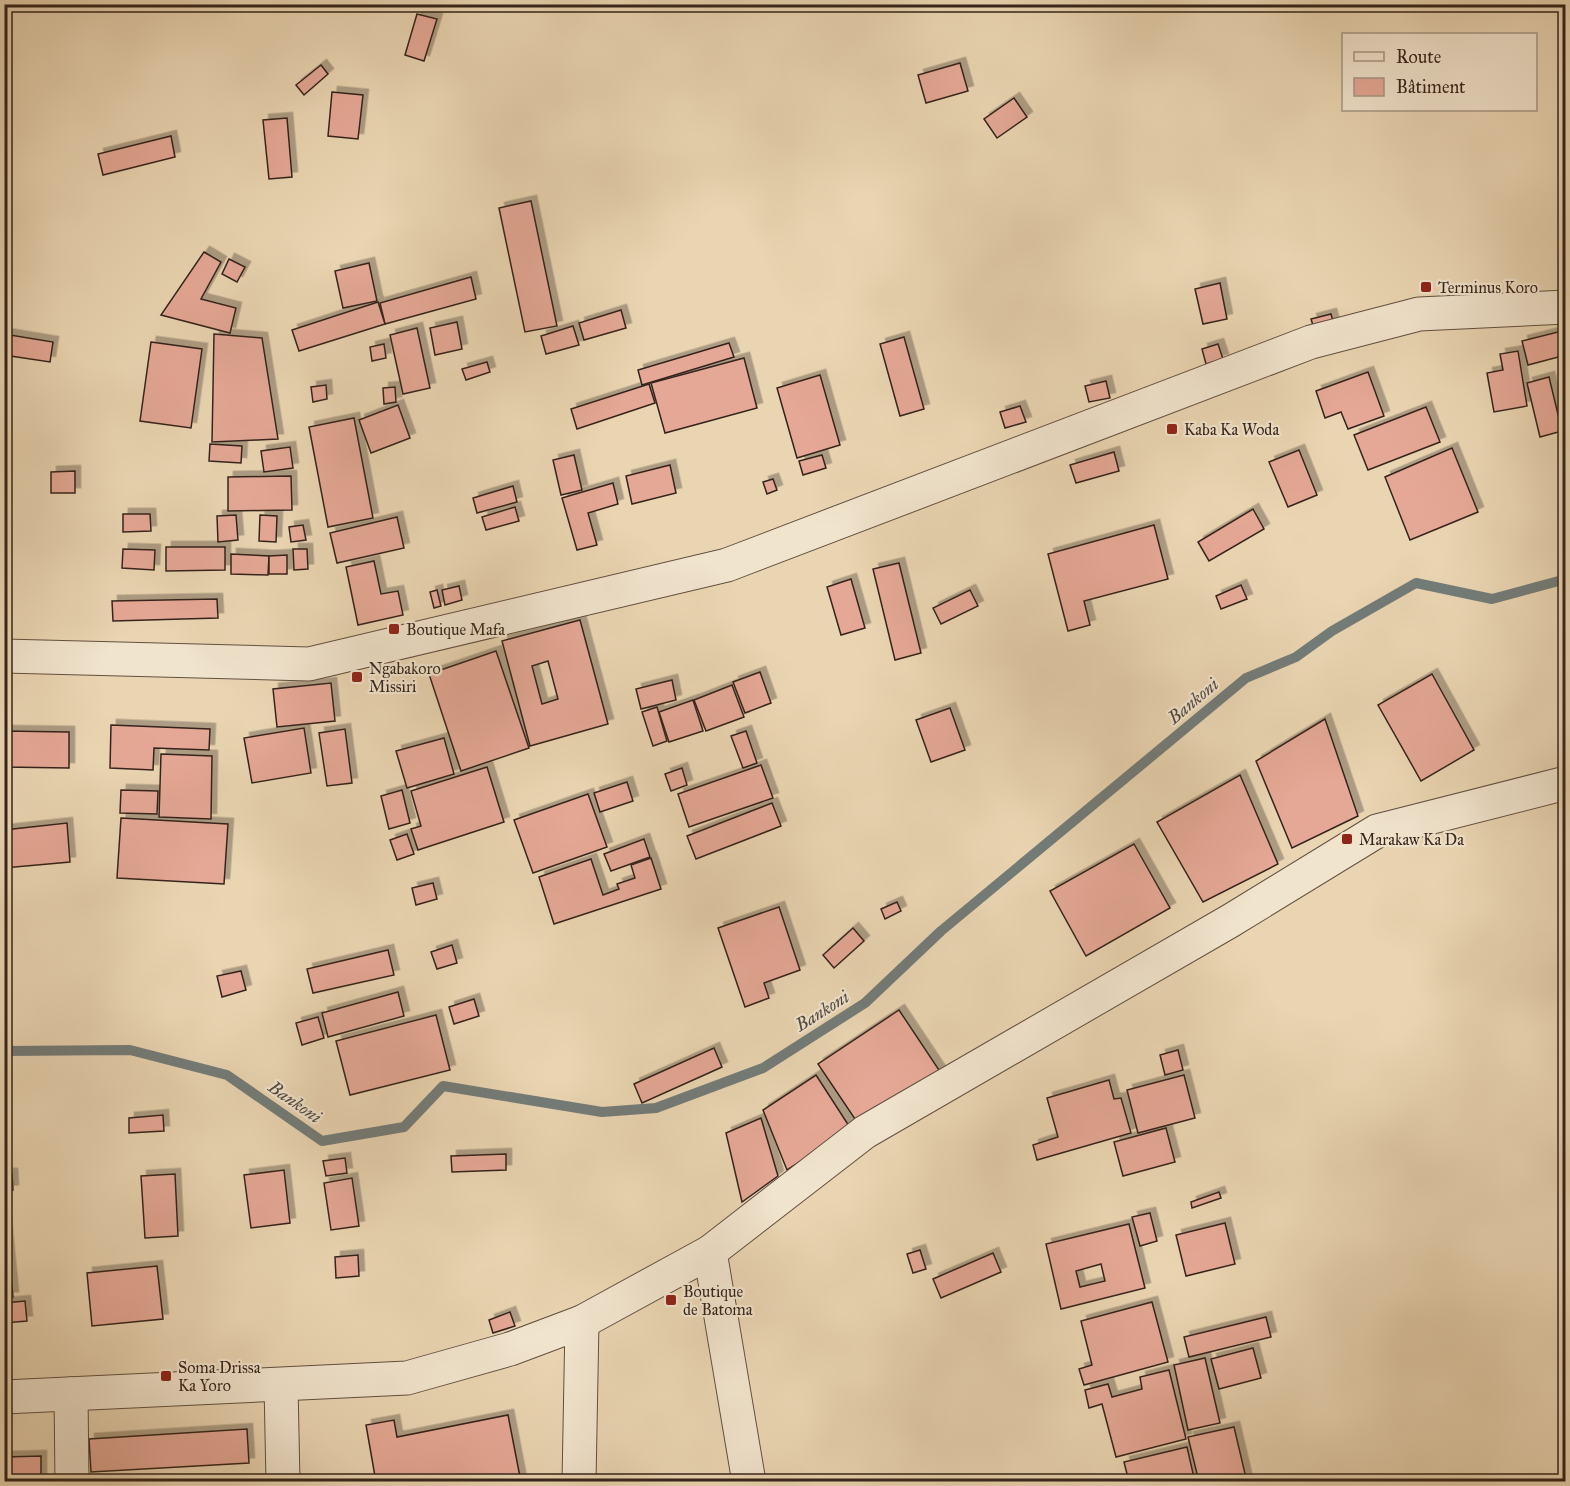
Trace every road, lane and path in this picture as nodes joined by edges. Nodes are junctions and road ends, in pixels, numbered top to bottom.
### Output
1 (1566, 308) edge
2 (4, 656) edge
3 (1566, 783) edge
4 (710, 1252) junction
5 (582, 1322) junction
6 (281, 1385) junction
7 (71, 1394) junction
8 (4, 1397) edge
9 (72, 1482) edge
10 (283, 1482) edge
11 (579, 1482) edge
12 (749, 1482) edge

1 - 2 street
3 - 4 street
4 - 5 street
4 - 12 street
5 - 6 street
5 - 11 street
6 - 7 street
6 - 10 street
7 - 8 street
7 - 9 street

